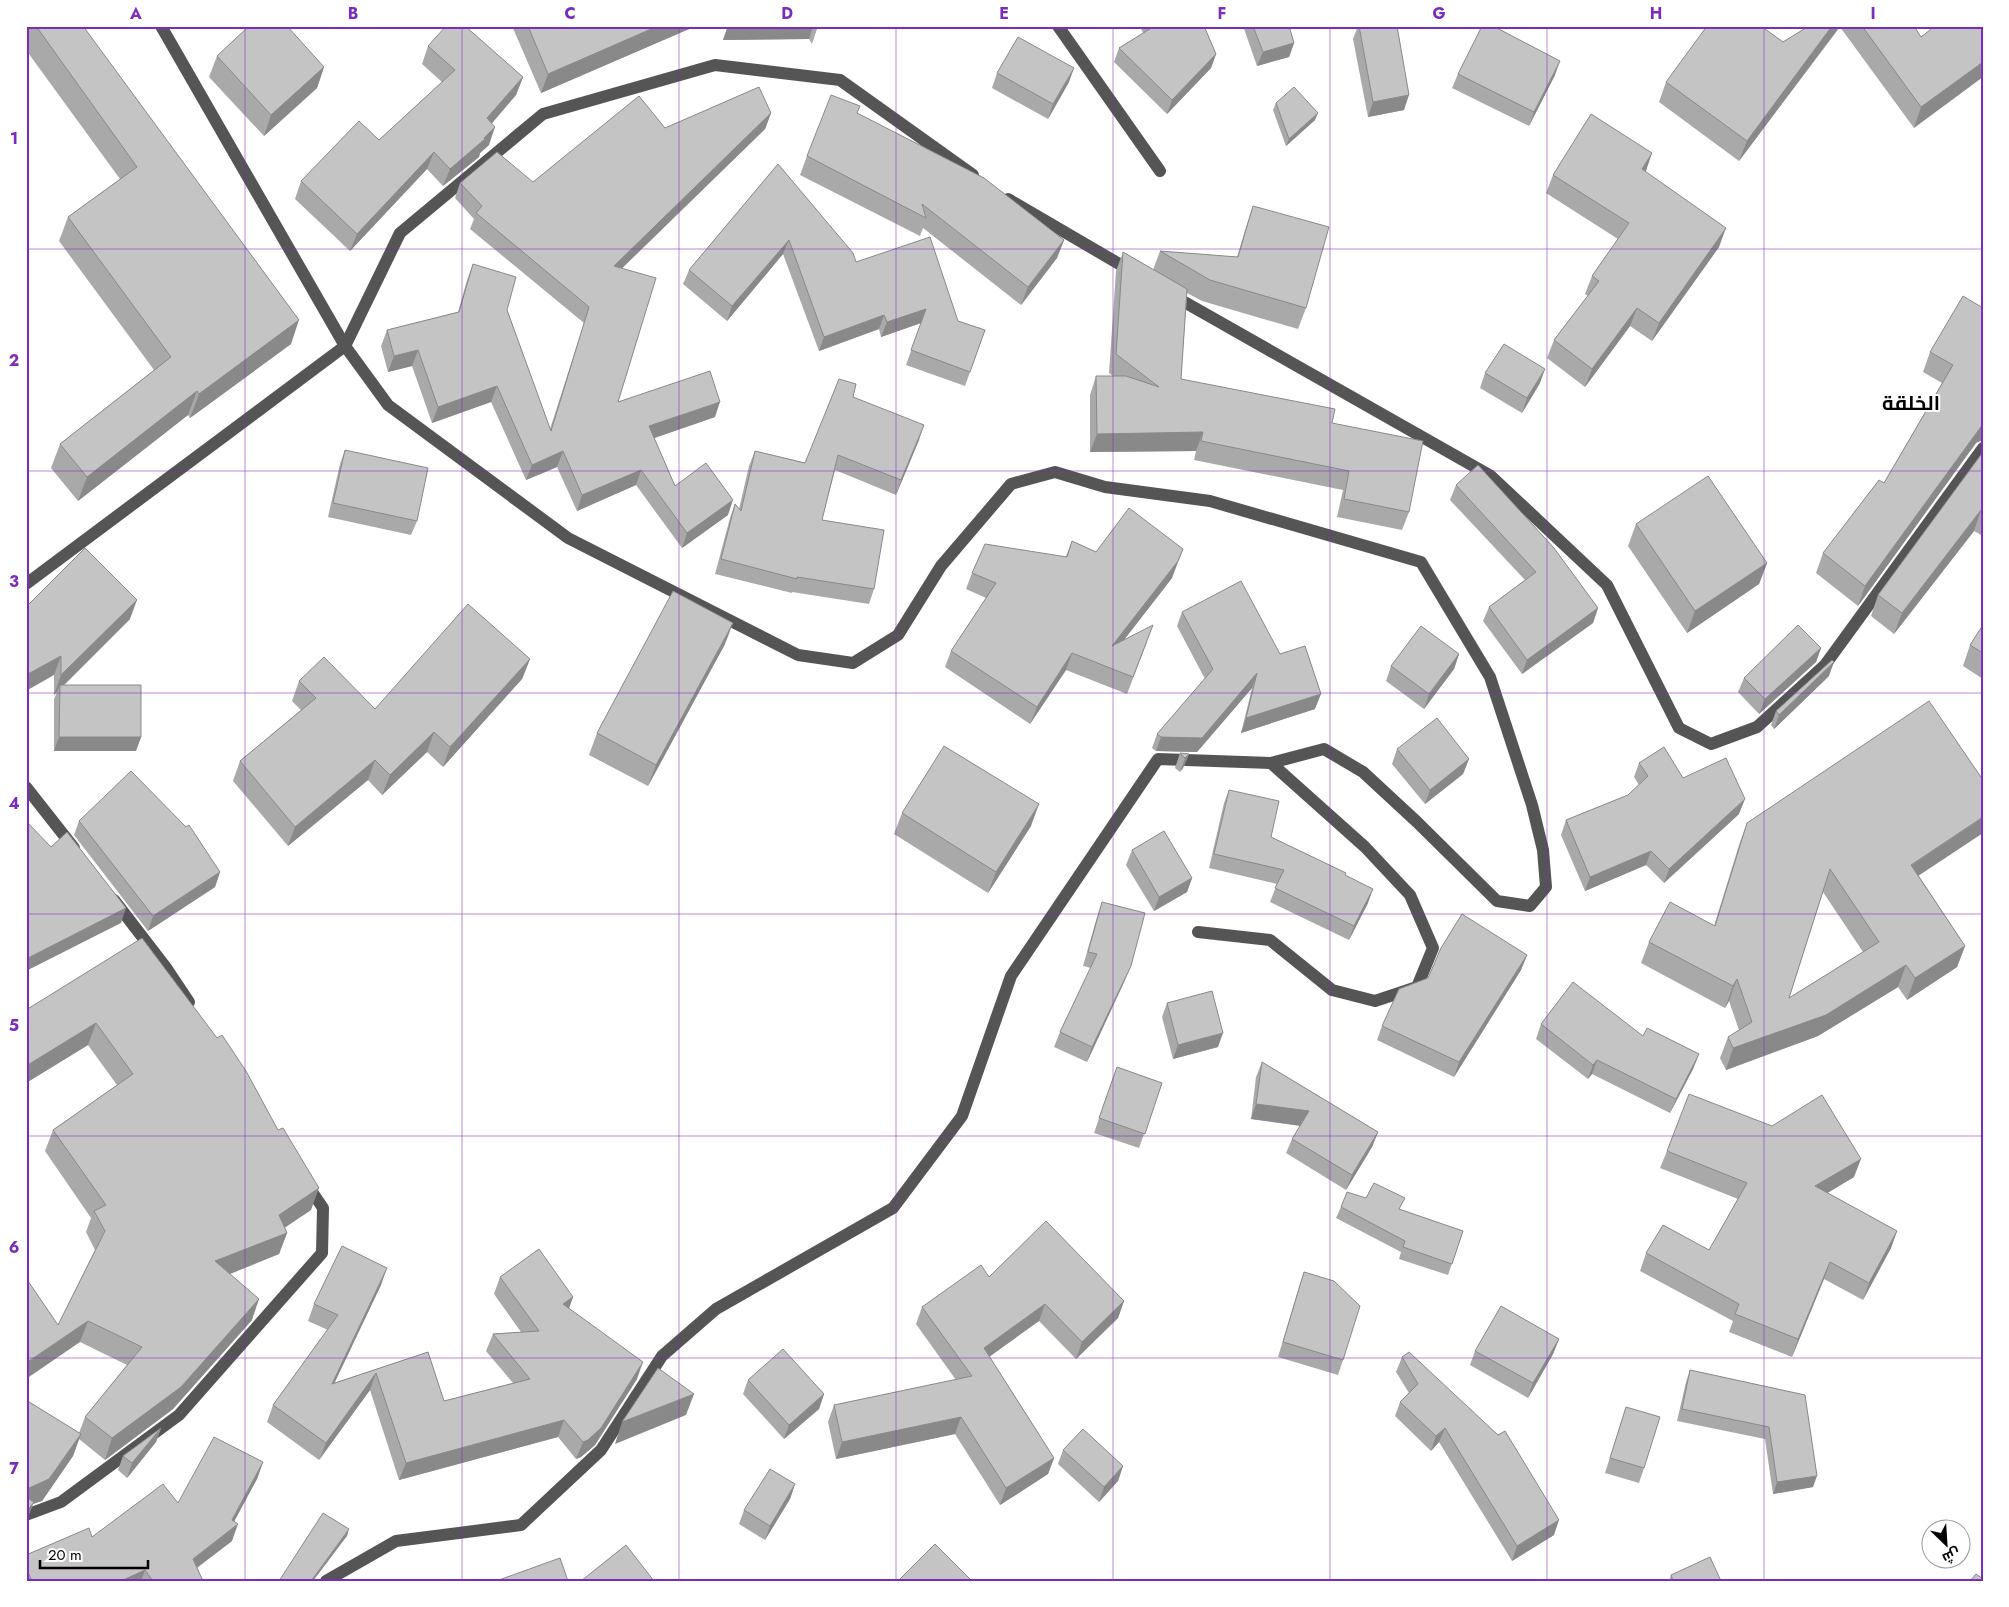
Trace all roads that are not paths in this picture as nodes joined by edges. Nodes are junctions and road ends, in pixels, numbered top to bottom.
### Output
1 (161, 26) edge
2 (1058, 26) edge
3 (1160, 171) dead end
4 (980, 180) edge
5 (995, 191) edge
6 (1146, 280) edge
7 (1162, 290) edge
8 (345, 346) junction
9 (1983, 448) edge
10 (26, 584) edge
11 (1272, 763) junction
12 (26, 787) edge
13 (79, 855) edge
14 (108, 893) edge
15 (1198, 932) dead end
16 (194, 1010) edge
17 (302, 1175) edge
18 (26, 1515) edge
19 (326, 1581) edge

1 - 8 street
2 - 3 street
4 - 8 street
5 - 6 street
7 - 9 street
8 - 10 street
8 - 11 street
11 - 15 street
11 - 19 street
12 - 13 street
14 - 16 street
17 - 18 street

